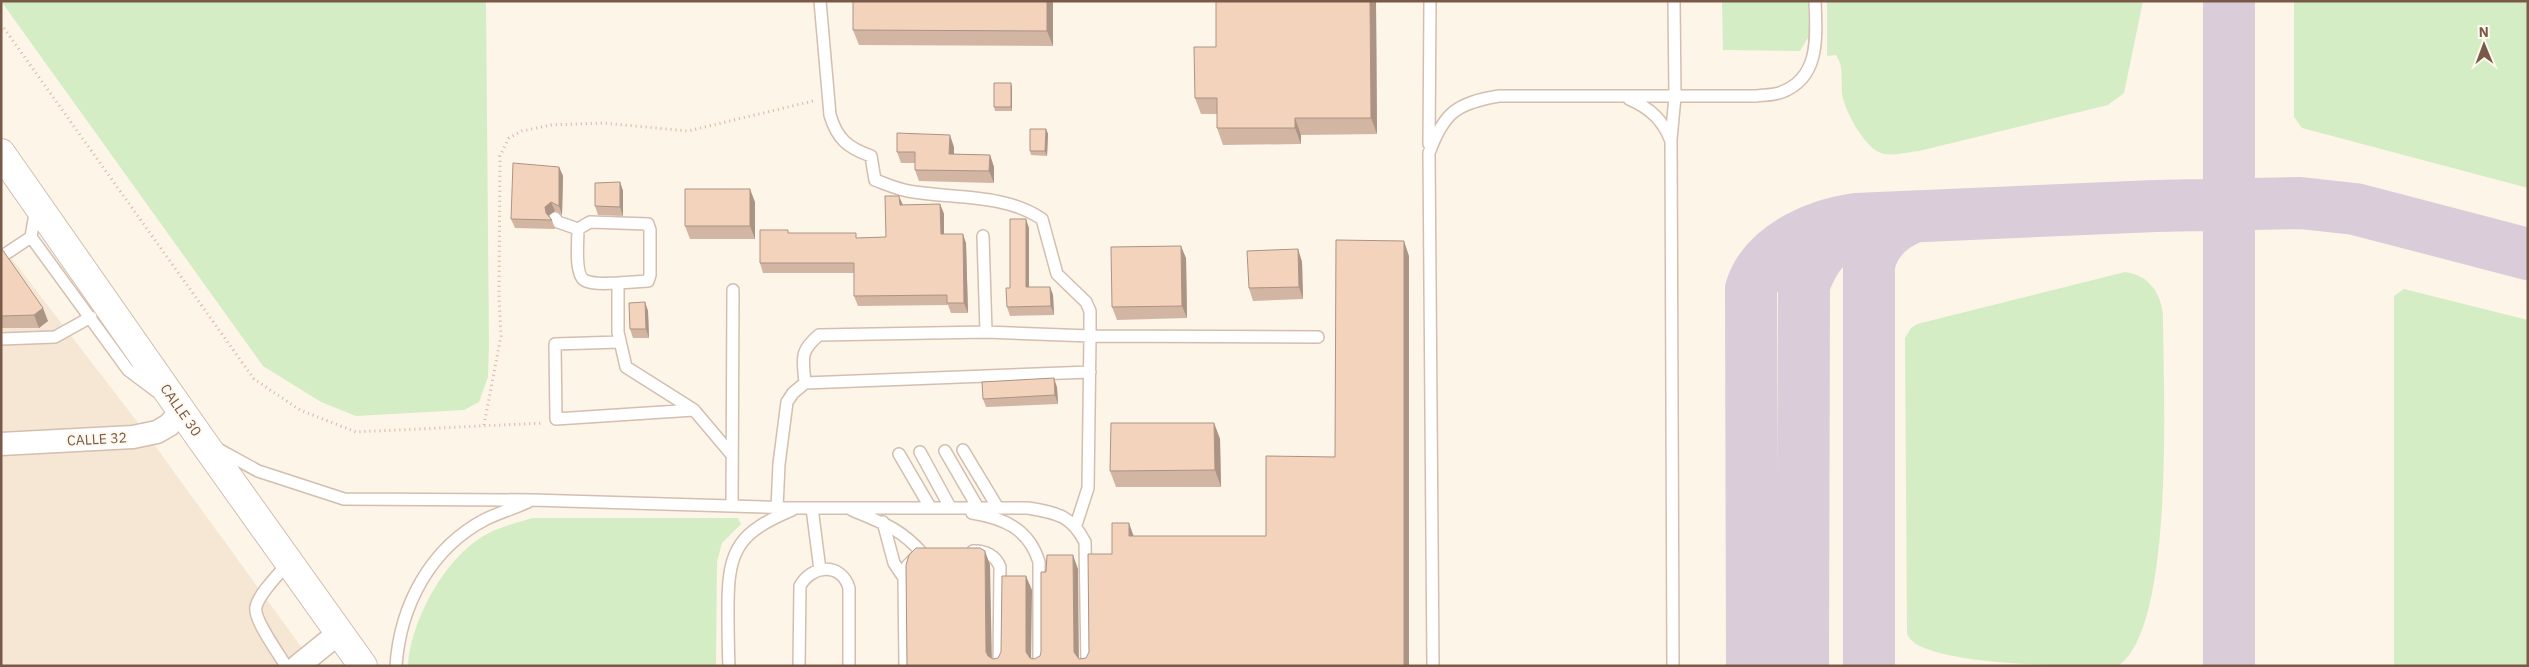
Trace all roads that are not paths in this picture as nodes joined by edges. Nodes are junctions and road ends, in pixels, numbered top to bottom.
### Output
1 (820, 1) edge
2 (1430, 1) edge
3 (1674, 1) edge
4 (1815, 1) edge
5 (1626, 97) junction
6 (1675, 97) junction
7 (1671, 141) junction
8 (1, 153) edge
9 (1429, 153) junction
10 (37, 204) junction
11 (556, 218) dead end
12 (578, 229) junction
13 (983, 236) dead end
14 (30, 237) junction
15 (1, 257) edge
16 (618, 283) junction
17 (733, 290) dead end
18 (91, 317) junction
19 (986, 332) junction
20 (1090, 336) junction
21 (1318, 337) dead end
22 (1, 338) edge
23 (620, 342) junction
24 (1090, 372) junction
25 (805, 383) junction
26 (179, 408) junction
27 (694, 410) junction
28 (201, 440) junction
29 (1, 444) edge
30 (963, 450) dead end
31 (945, 451) dead end
32 (920, 452) dead end
33 (899, 454) dead end
34 (732, 455) junction
35 (532, 500) junction
36 (732, 506) junction
37 (930, 507) junction
38 (777, 508) junction
39 (796, 508) junction
40 (812, 508) junction
41 (846, 508) junction
42 (946, 508) junction
43 (978, 508) junction
44 (998, 508) junction
45 (883, 522) junction
46 (1076, 525) junction
47 (938, 551) edge
48 (964, 551) edge
49 (922, 553) junction
50 (289, 561) junction
51 (820, 570) junction
52 (904, 578) junction
53 (340, 632) junction
54 (299, 665) edge
55 (363, 666) edge
56 (396, 666) edge
57 (728, 666) edge
58 (799, 666) edge
59 (849, 666) edge
60 (904, 666) edge
61 (999, 666) edge
62 (1039, 666) edge
63 (1087, 666) edge
64 (1433, 666) edge
65 (1673, 666) edge

1 - 20 lane
2 - 9 lane
3 - 6 lane
4 - 6 lane
5 - 6 lane
5 - 7 lane
5 - 9 lane
6 - 7 lane
7 - 65 lane
8 - 10 street, CALLE 30
9 - 64 lane
10 - 14 lane
10 - 26 street, CALLE 30
11 - 12 lane
12 - 16 lane
12 - 16 lane
13 - 19 lane
14 - 15 lane
14 - 18 lane
16 - 23 lane
17 - 34 lane
18 - 22 lane
18 - 26 lane
19 - 20 lane
19 - 25 lane
20 - 21 lane
20 - 24 lane
23 - 27 lane
23 - 27 lane
24 - 25 lane
24 - 46 lane
25 - 38 lane
26 - 28 street, CALLE 30
26 - 29 street, CALLE 32
27 - 34 lane
28 - 35 lane
28 - 50 street, CALLE 30
30 - 44 lane
31 - 43 lane
32 - 42 lane
33 - 37 lane
34 - 36 lane
35 - 36 lane
35 - 56 lane
36 - 38 lane
37 - 41 lane
37 - 42 lane
38 - 39 lane
39 - 40 lane
39 - 57 lane
40 - 41 lane
40 - 51 lane
41 - 45 lane
42 - 43 lane
42 - 62 lane
43 - 44 lane
44 - 46 lane
45 - 49 lane
45 - 52 lane
46 - 63 lane
47 - 49 lane
48 - 61 lane
49 - 52 lane
50 - 53 street, CALLE 30
50 - 54 lane
51 - 58 lane
51 - 59 lane
52 - 60 lane
53 - 54 street
53 - 55 street, CALLE 30

